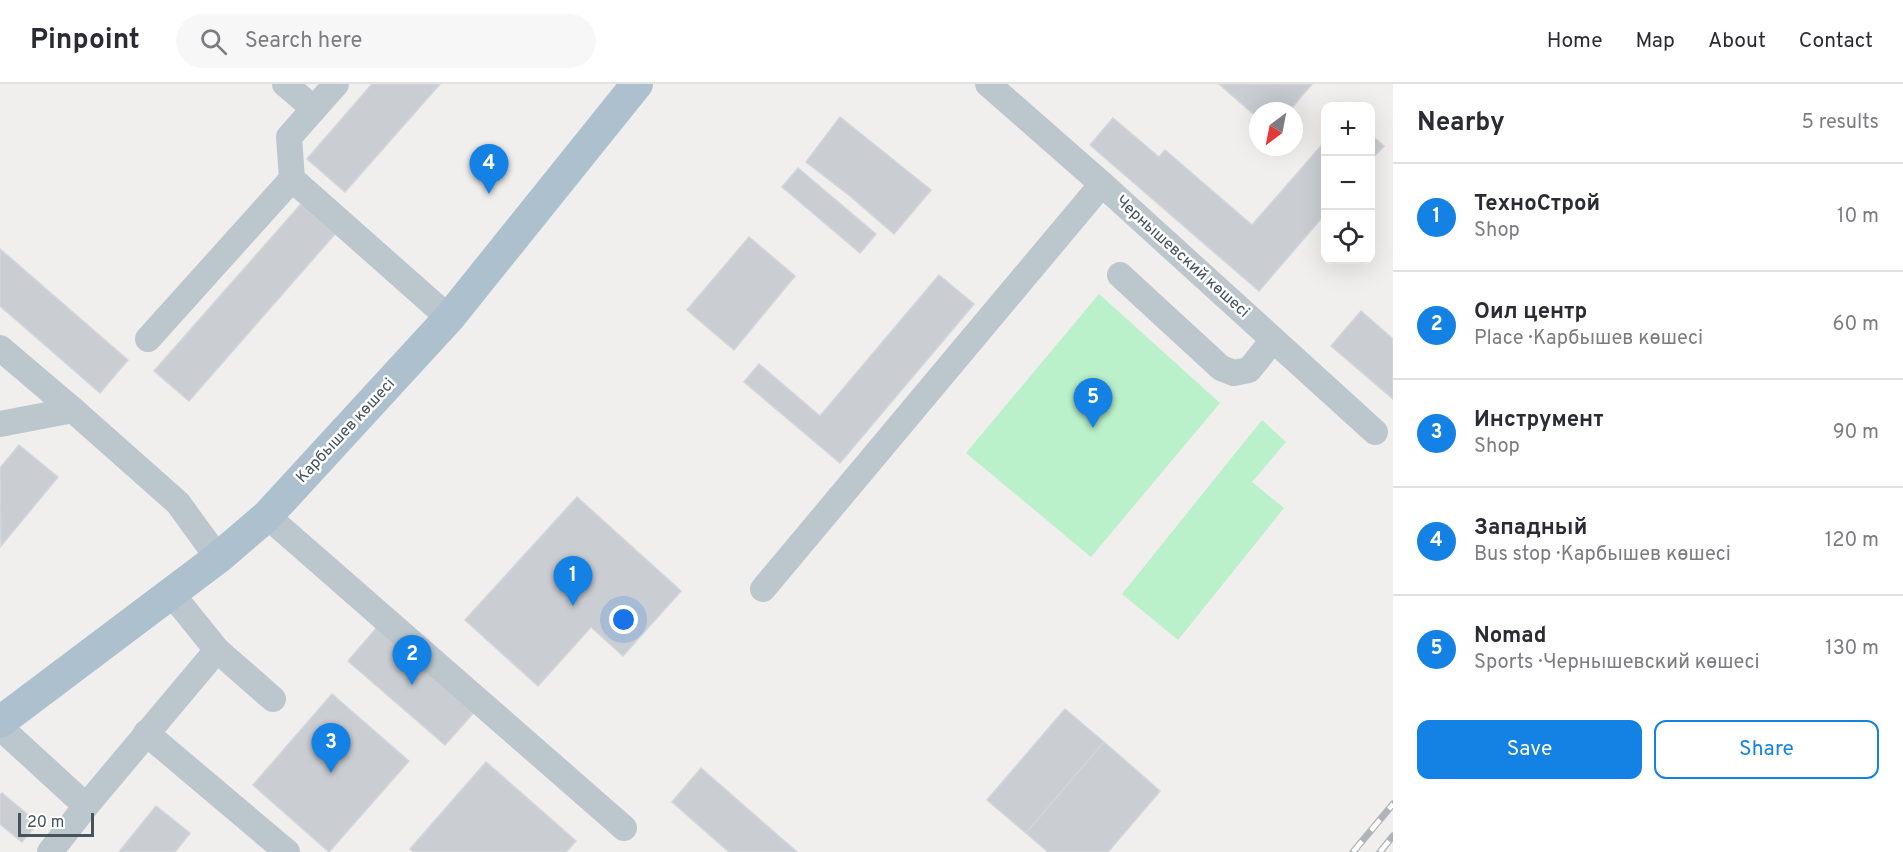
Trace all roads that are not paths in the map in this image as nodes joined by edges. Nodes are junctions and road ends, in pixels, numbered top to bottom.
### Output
1 (285, 84) edge
2 (336, 84) edge
3 (638, 84) edge
4 (988, 84) edge
5 (314, 109) junction
6 (292, 179) junction
7 (1102, 184) junction
8 (1120, 275) dead end
9 (449, 318) junction
10 (148, 339) dead end
11 (1273, 340) junction
12 (0, 348) edge
13 (73, 410) junction
14 (0, 424) edge
15 (1375, 432) dead end
16 (267, 516) junction
17 (218, 558) junction
18 (763, 589) dead end
19 (171, 593) junction
20 (217, 650) junction
21 (273, 699) dead end
22 (0, 722) edge
23 (0, 727) edge
24 (146, 733) junction
25 (86, 807) junction
26 (624, 828) dead end
27 (50, 852) edge
28 (287, 852) edge

1 - 5 street
2 - 5 street
3 - 9 main road, Карбышев көшесі
4 - 7 street, Чернышевский көшесі
5 - 6 street
6 - 9 street
6 - 10 street
7 - 11 street, Чернышевский көшесі
7 - 18 street
8 - 11 street
9 - 16 main road, Карбышев көшесі
11 - 15 street, Чернышевский көшесі
12 - 13 street
13 - 14 street
13 - 17 street
16 - 17 main road, Карбышев көшесі
16 - 26 street
17 - 19 main road, Карбышев көшесі
19 - 20 street
19 - 22 main road, Карбышев көшесі
20 - 21 street
20 - 24 street
23 - 25 street
24 - 25 street
24 - 28 street
25 - 27 street

